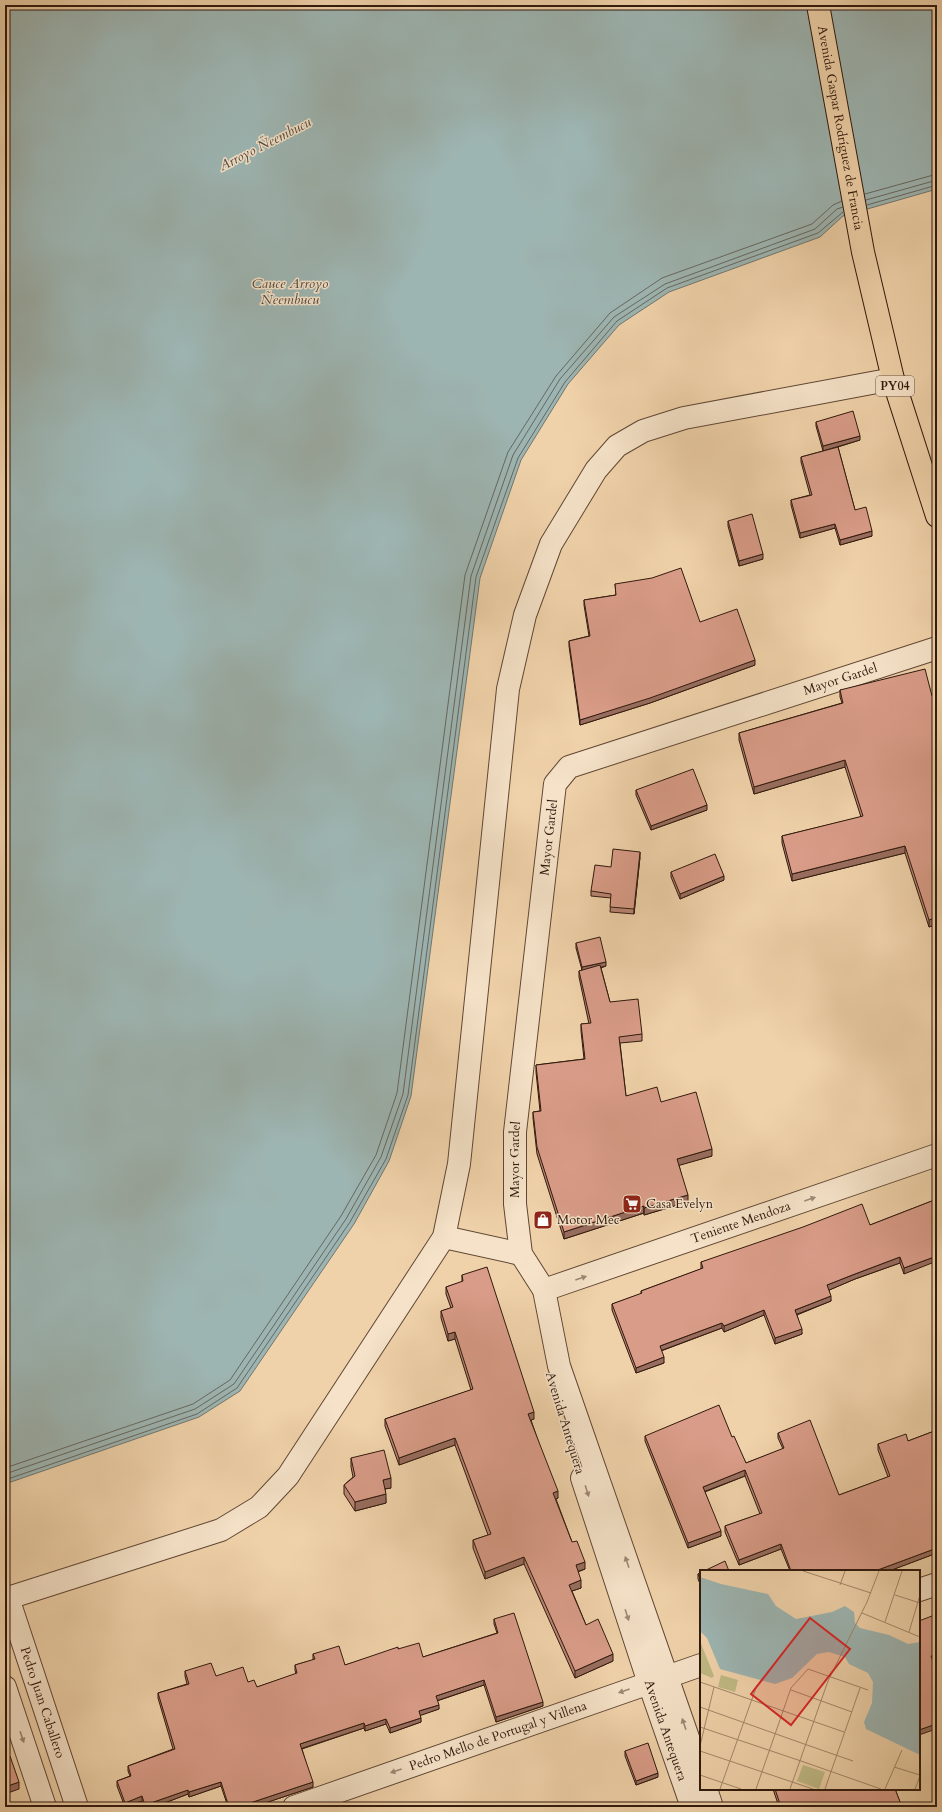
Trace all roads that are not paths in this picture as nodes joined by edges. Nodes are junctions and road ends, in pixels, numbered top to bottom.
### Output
1 (818, 5) edge
2 (893, 379) junction
3 (937, 516) edge
4 (937, 648) edge
5 (937, 1155) edge
6 (444, 1237) junction
7 (521, 1254) junction
8 (544, 1290) junction
9 (937, 1584) edge
10 (920, 1590) edge
11 (6, 1599) edge
12 (700, 1665) edge
13 (658, 1680) junction
14 (5, 1687) edge
15 (700, 1773) edge
16 (706, 1790) edge
17 (45, 1807) edge
18 (77, 1807) edge
19 (294, 1807) edge
20 (692, 1807) edge
21 (712, 1807) edge

1 - 2 main road, Avenida Gaspar Rodríguez de Francia / PY04
2 - 3 main road, PY04
2 - 6 street
4 - 7 street, Mayor Gardel
8 -> 5 street, Teniente Mendoza
6 - 7 street
6 - 11 street
7 - 8 street, Mayor Gardel
8 - 13 street, Avenida Antequera
9 - 10 street
11 - 18 street, Pedro Juan Caballero
12 - 13 street, Pedro Mello de Portugal y Villena
15 -> 13 street, Avenida Antequera
13 -> 19 street, Pedro Mello de Portugal y Villena
13 - 20 street, Avenida Antequera
14 -> 17 street
16 - 21 street, Avenida Antequera

